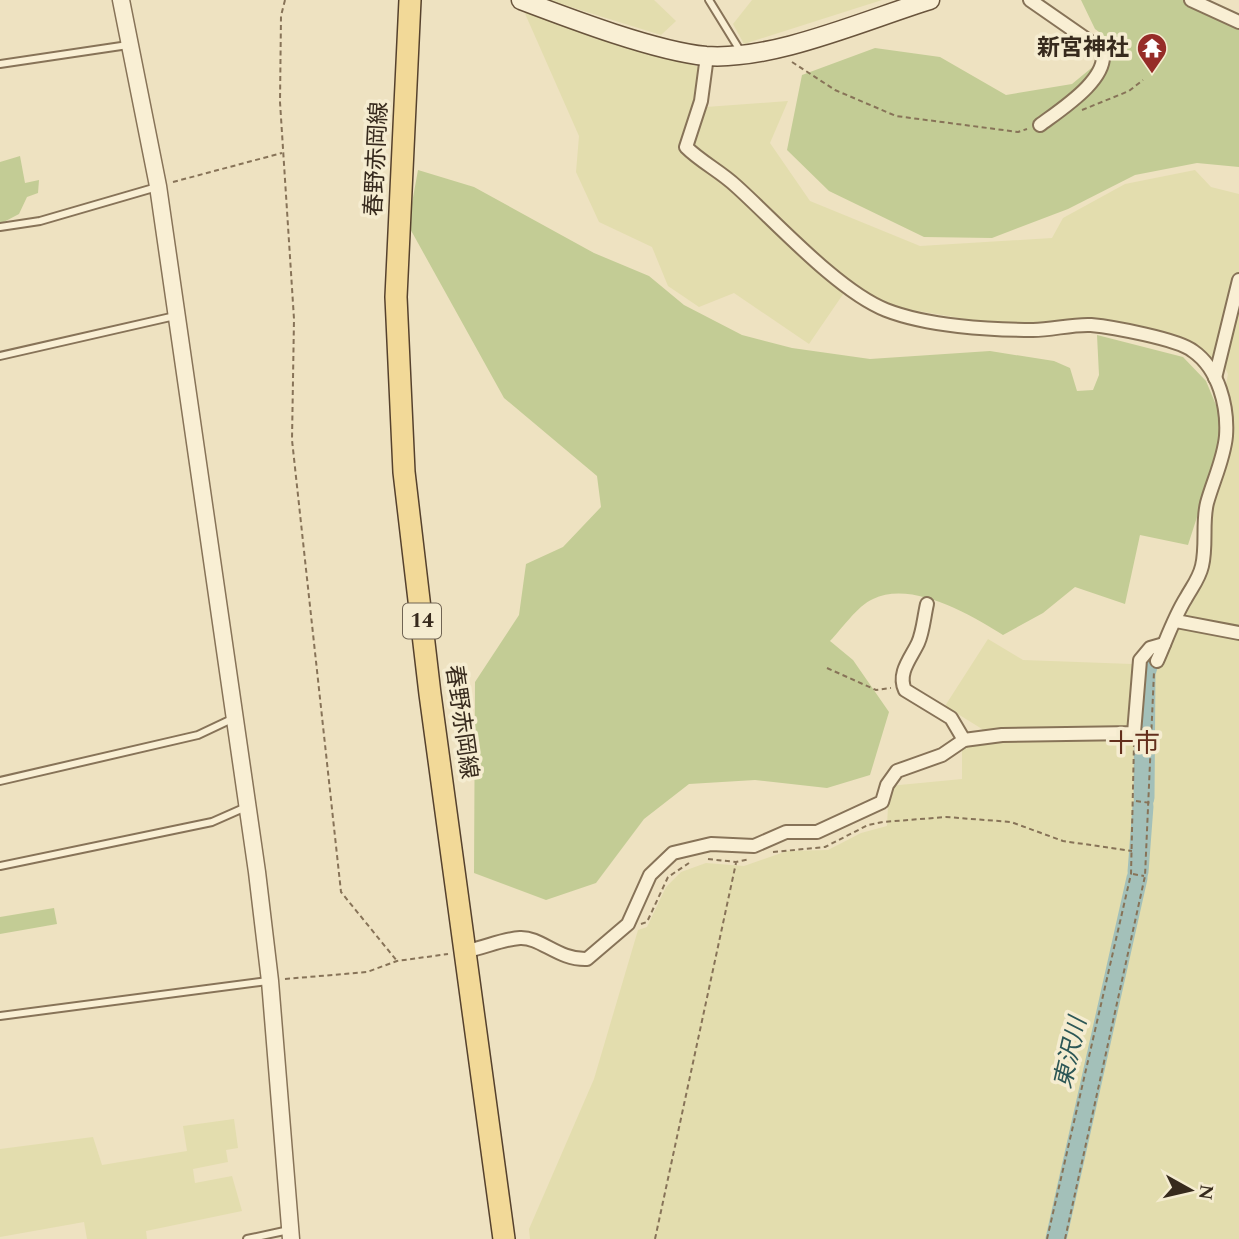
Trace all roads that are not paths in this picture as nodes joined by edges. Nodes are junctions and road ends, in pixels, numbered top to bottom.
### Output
1 (121, 0) edge
2 (410, 0) edge
3 (709, 0) edge
4 (930, 0) edge
5 (1030, 0) edge
6 (1191, 0) edge
7 (524, 1) edge
8 (1239, 22) edge
9 (130, 44) junction
10 (742, 54) junction
11 (707, 56) junction
12 (0, 64) edge
13 (1040, 125) dead end
14 (158, 186) junction
15 (0, 227) edge
16 (1239, 280) edge
17 (176, 315) junction
18 (0, 356) edge
19 (1215, 378) junction
20 (927, 604) dead end
21 (1176, 621) junction
22 (1239, 634) edge
23 (1164, 644) junction
24 (1157, 661) road end
25 (234, 718) junction
26 (964, 740) junction
27 (0, 781) edge
28 (247, 806) junction
29 (0, 866) edge
30 (466, 951) junction
31 (270, 981) junction
32 (0, 1016) edge
33 (290, 1235) edge
34 (247, 1239) edge
35 (504, 1239) edge

1 - 9 street
2 - 30 main road, 春野赤岡線 / 14
3 - 10 lane
4 - 10 main road
5 - 13 street
6 - 8 street
7 - 11 main road
9 - 12 lane
9 - 14 street
10 - 11 main road
11 - 19 street
14 - 15 lane
14 - 17 street
16 - 19 street
17 - 18 lane
17 - 25 street
19 - 21 street
20 - 26 street
21 - 22 street
21 - 23 street
23 - 24 street
23 - 26 street
25 - 27 lane
25 - 28 street
26 - 30 street
28 - 29 lane
28 - 31 street
30 - 35 main road, 春野赤岡線 / 14
31 - 32 lane
31 - 33 street
33 - 34 lane

